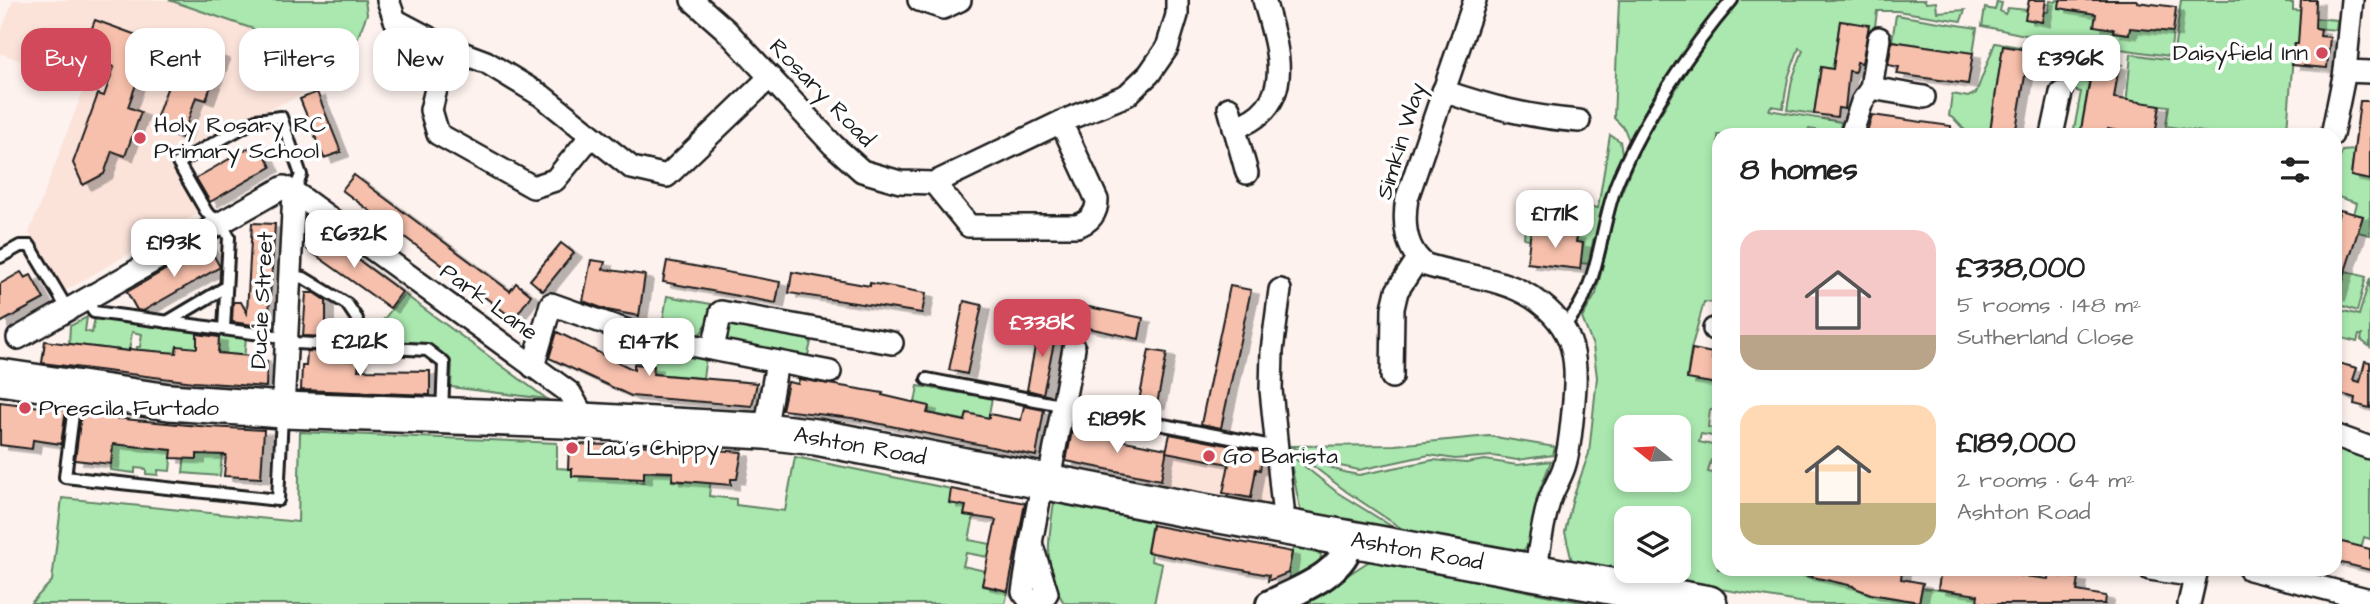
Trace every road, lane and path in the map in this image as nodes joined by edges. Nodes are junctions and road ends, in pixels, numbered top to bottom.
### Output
1 (387, 0) edge
2 (692, 0) edge
3 (919, 0) edge
4 (960, 0) edge
5 (1177, 0) edge
6 (1264, 0) edge
7 (1475, 0) edge
8 (1732, 0) edge
9 (2352, 0) edge
10 (410, 28) edge
11 (1879, 38) dead end
12 (469, 56) edge
13 (2345, 71) junction
14 (2370, 72) edge
15 (770, 77) junction
16 (1871, 88) junction
17 (436, 91) edge
18 (1443, 91) junction
19 (2061, 93) dead end
20 (1924, 97) dead end
21 (1579, 121) dead end
22 (1061, 122) junction
23 (1853, 128) edge
24 (2055, 128) edge
25 (2333, 128) edge
26 (591, 136) junction
27 (1247, 173) dead end
28 (934, 183) junction
29 (289, 189) junction
30 (222, 224) junction
31 (0, 257) edge
32 (1418, 260) junction
33 (289, 276) junction
34 (226, 287) junction
35 (1280, 290) dead end
36 (77, 305) junction
37 (357, 319) dead end
38 (167, 322) junction
39 (1563, 327) junction
40 (224, 329) junction
41 (822, 331) junction
42 (18, 338) dead end
43 (285, 340) junction
44 (892, 343) dead end
45 (713, 348) junction
46 (1074, 348) dead end
47 (777, 362) junction
48 (533, 367) junction
49 (0, 377) edge
50 (1392, 377) dead end
51 (927, 379) dead end
52 (76, 389) junction
53 (1063, 405) junction
54 (283, 410) junction
55 (442, 415) junction
56 (577, 420) junction
57 (765, 431) junction
58 (2342, 438) edge
59 (1277, 447) junction
60 (2370, 448) edge
61 (1047, 481) junction
62 (1280, 526) junction
63 (1350, 539) junction
64 (1031, 543) dead end
65 (1535, 573) junction
66 (2195, 576) edge
67 (2276, 576) edge
68 (2370, 600) edge
69 (1270, 604) edge
70 (1709, 604) edge
71 (2189, 604) edge

1 - 10 street
2 - 15 street, Rosary Road
3 - 4 street
5 - 22 street, Rosary Road
6 - 27 street
7 - 18 street, Simkin Way
8 - 39 lane
9 - 13 street
11 - 16 street
12 - 26 street
13 - 14 street
13 - 25 street
15 - 26 street
15 - 28 street, Rosary Road
16 - 20 street
16 - 23 street
17 - 26 street
18 - 21 street
18 - 32 street, Simkin Way
19 - 24 street
22 - 28 street, Rosary Road
22 - 28 street
29 - 30 street
29 - 30 lane
29 - 33 street, Ducie Street
29 - 48 street, Park Lane
30 - 34 lane
30 - 36 street
31 - 36 lane
32 - 39 street
32 - 50 street
33 - 37 lane
33 - 43 street, Ducie Street
34 - 38 lane
34 - 40 lane
35 - 59 street
36 - 38 lane
36 - 42 street
38 - 40 lane
39 - 65 street
40 - 43 lane
41 - 44 street
41 - 45 street
41 - 47 street
43 - 54 street, Ducie Street
43 - 55 lane
45 - 47 street
45 - 48 street
46 - 53 street
47 - 57 street
48 - 56 street, Park Lane
49 - 52 highway, Ashton Road
51 - 53 lane
52 - 54 highway, Ashton Road
52 - 54 lane
53 - 59 lane
53 - 61 street
54 - 55 highway, Ashton Road
55 - 56 highway, Ashton Road
56 - 57 highway, Ashton Road
57 - 61 highway, Ashton Road
58 - 60 street
59 - 62 street
61 - 62 highway, Ashton Road
61 - 64 street
62 - 63 highway, Ashton Road
63 - 65 highway, Ashton Road
63 - 69 street
65 - 70 highway, Ashton Road
66 - 71 street
67 - 68 street

